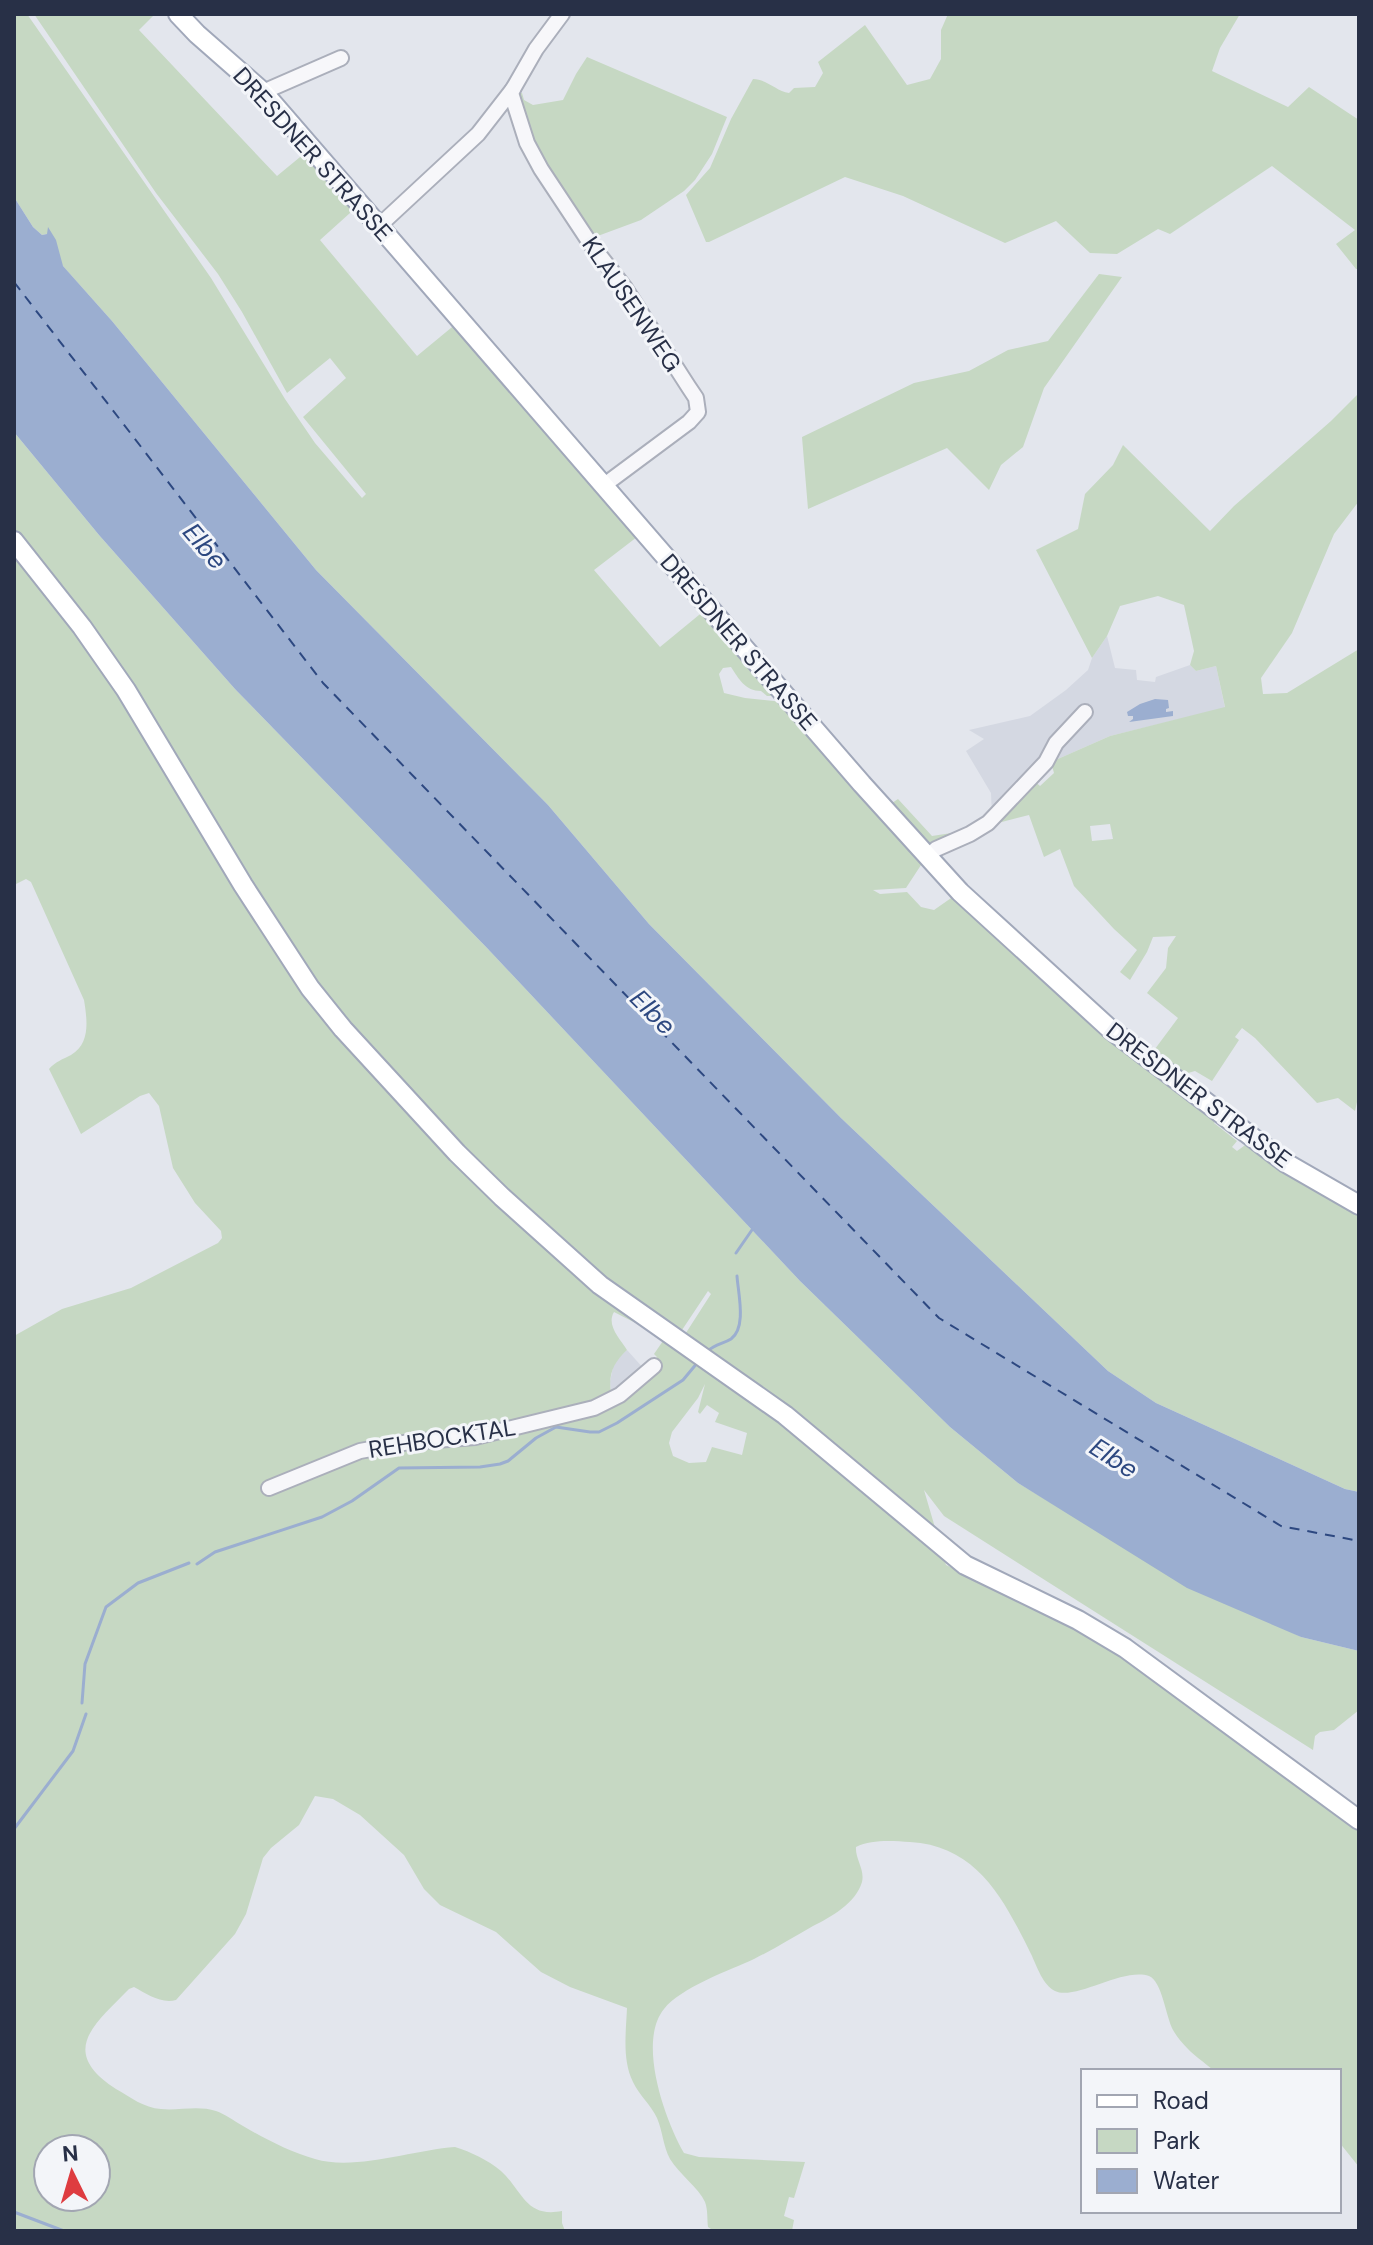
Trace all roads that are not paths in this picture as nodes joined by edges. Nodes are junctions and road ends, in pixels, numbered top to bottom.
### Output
1 (178, 14) edge
2 (562, 14) edge
3 (341, 58) dead end
4 (513, 89) junction
5 (263, 92) junction
6 (380, 225) junction
7 (603, 486) junction
8 (14, 541) edge
9 (1085, 712) dead end
10 (927, 857) junction
11 (1359, 1205) edge
12 (654, 1366) dead end
13 (269, 1488) dead end
14 (1359, 1820) edge

1 - 5 main road, DRESDNER STRASSE
2 - 4 street
3 - 5 street
4 - 6 street
4 - 7 street, KLAUSENWEG
5 - 6 main road, DRESDNER STRASSE
6 - 7 main road, DRESDNER STRASSE
7 - 10 main road, DRESDNER STRASSE
8 - 14 main road
9 - 10 street
10 - 11 main road, DRESDNER STRASSE
12 - 13 street, REHBOCKTAL

